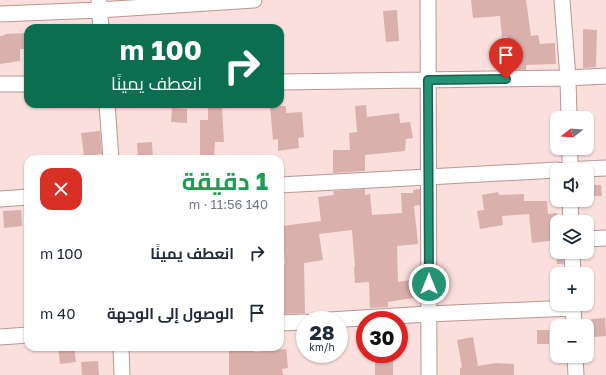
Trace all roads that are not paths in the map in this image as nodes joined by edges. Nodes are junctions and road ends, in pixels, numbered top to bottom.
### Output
1 (254, 0) edge
2 (428, 0) edge
3 (562, 0) edge
4 (99, 5) edge
5 (0, 14) edge
6 (101, 24) edge
7 (606, 76) edge
8 (568, 78) junction
9 (428, 80) junction
10 (284, 82) edge
11 (0, 84) edge
12 (24, 84) edge
13 (107, 108) edge
14 (569, 111) edge
15 (111, 155) edge
16 (606, 168) edge
17 (594, 169) edge
18 (550, 170) edge
19 (428, 178) junction
20 (284, 185) edge
21 (24, 197) edge
22 (0, 198) edge
23 (606, 238) edge
24 (594, 239) edge
25 (550, 307) edge
26 (428, 314) junction
27 (348, 319) edge
28 (296, 322) edge
29 (284, 323) edge
30 (24, 335) edge
31 (0, 337) edge
32 (121, 351) edge
33 (576, 363) edge
34 (122, 375) edge
35 (428, 375) edge
36 (576, 375) edge

1 - 4 street
2 - 9 street
3 - 8 street
4 - 5 street
4 - 6 street
7 - 8 street
8 - 9 street
8 - 14 street
9 - 10 street
9 - 19 street
11 - 12 street
13 - 15 street
16 - 17 street
18 - 19 street
19 - 20 street
19 - 26 street
21 - 22 street
23 - 24 street
25 - 26 street
26 - 27 street
26 - 35 street
28 - 29 street
30 - 31 street
32 - 34 street
33 - 36 street

